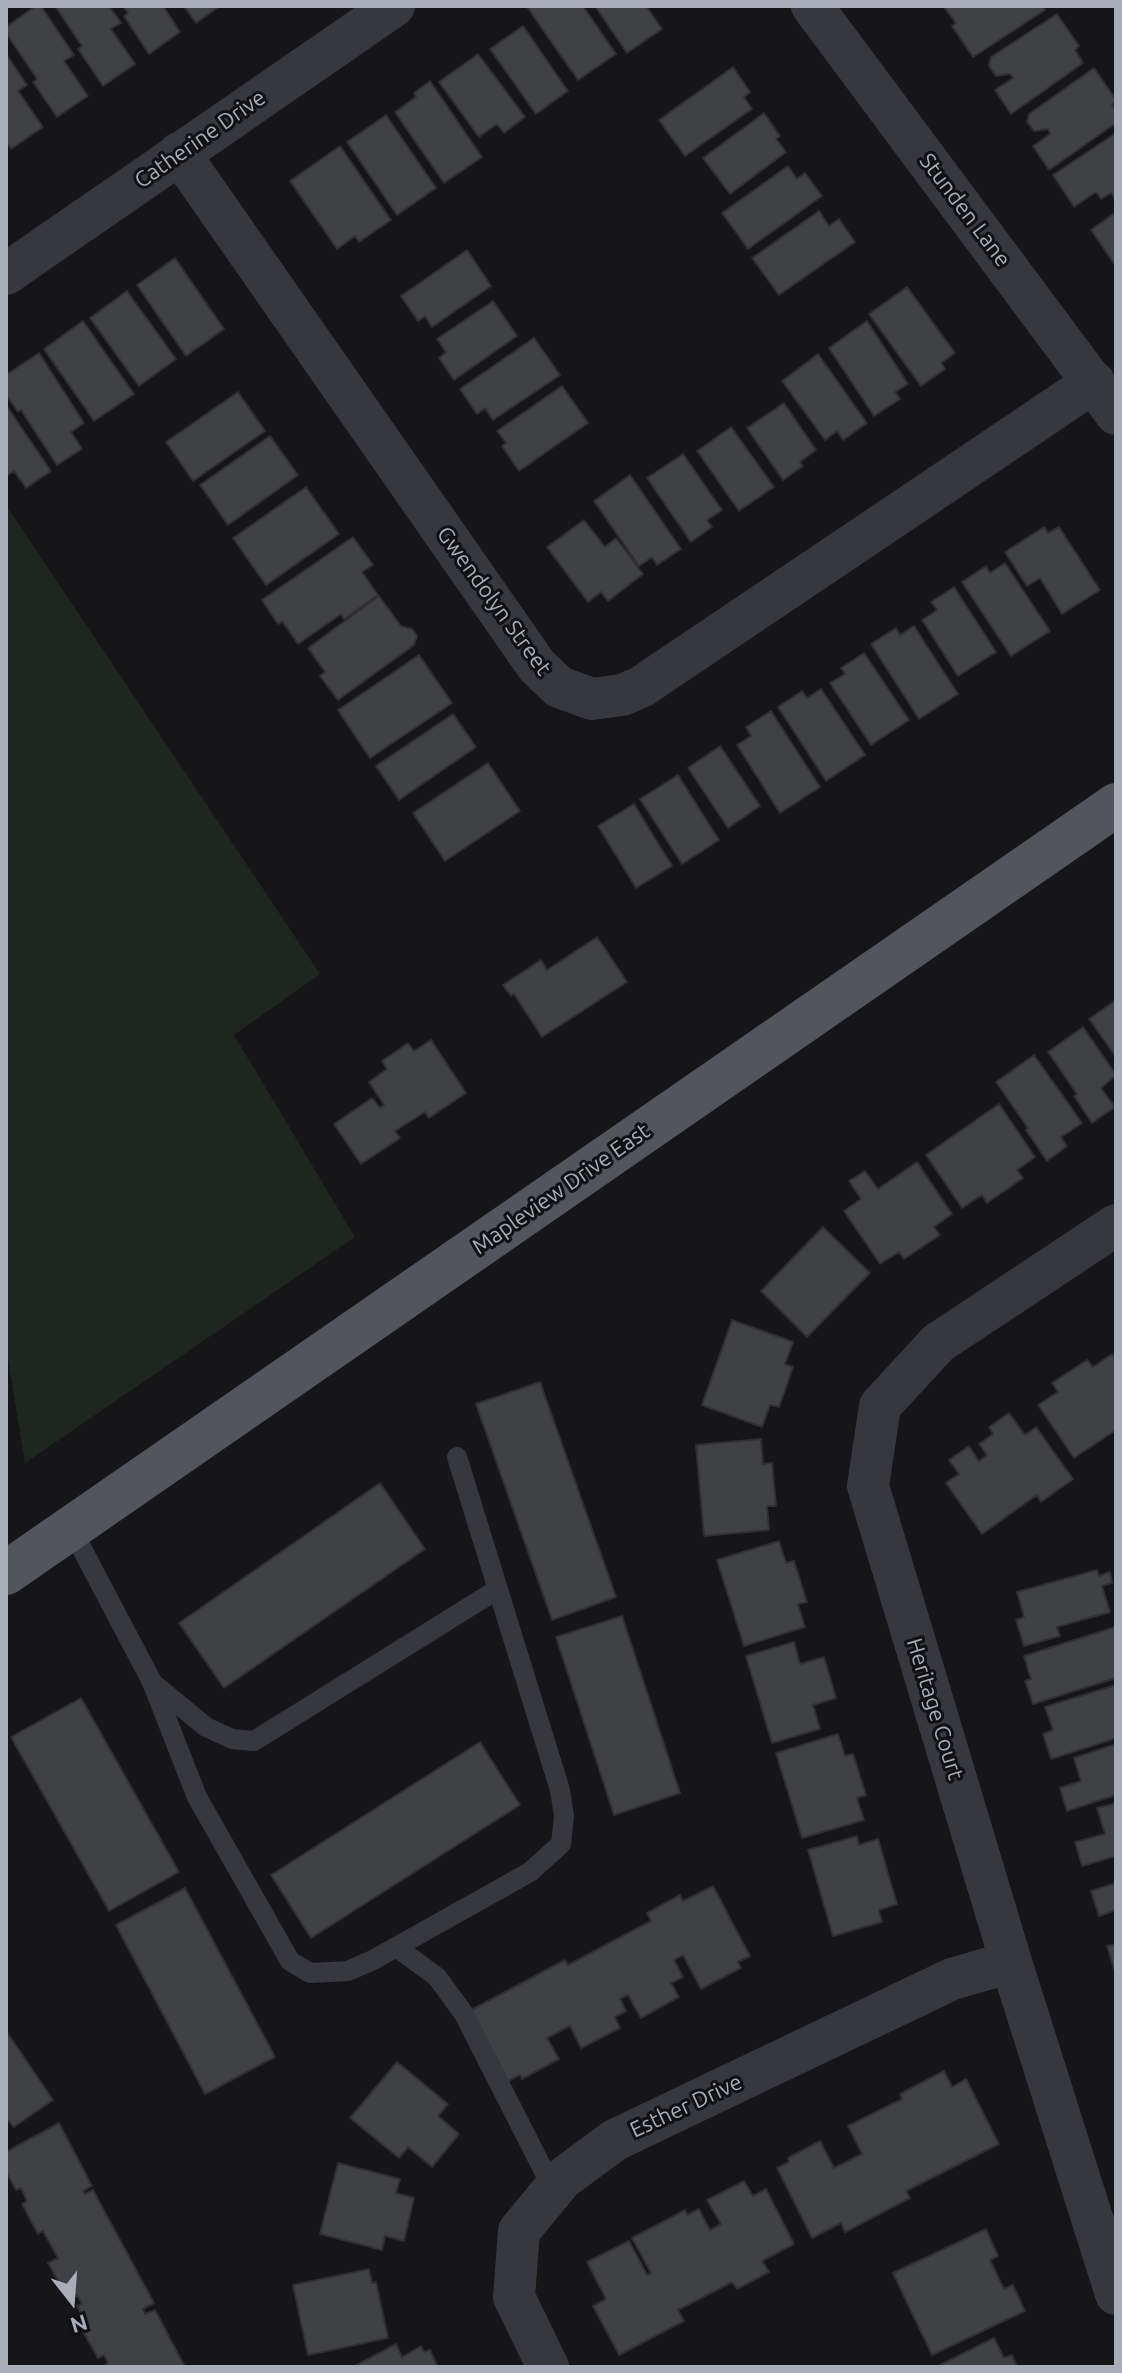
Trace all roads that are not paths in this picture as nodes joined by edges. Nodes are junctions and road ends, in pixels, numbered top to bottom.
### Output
1 (394, 6) edge
2 (812, 6) edge
3 (179, 153) junction
4 (6, 274) edge
5 (1105, 398) edge
6 (1116, 805) edge
7 (1116, 1225) edge
8 (457, 1457) dead end
9 (71, 1528) junction
10 (6, 1573) edge
11 (498, 1589) junction
12 (152, 1682) junction
13 (396, 1947) junction
14 (1011, 1962) junction
15 (553, 2189) junction
16 (1116, 2294) edge
17 (548, 2367) edge

1 - 3 street, Catherine Drive
2 - 5 street, Stunden Lane
3 - 4 street, Catherine Drive
3 - 5 street, Gwendolyn Street
6 - 9 main road, Mapleview Drive East
7 - 14 street, Heritage Court
8 - 11 lane
9 - 10 main road, Mapleview Drive East
9 - 12 lane
11 - 12 lane
11 - 13 lane
12 - 13 lane
13 - 15 lane
14 - 15 street, Esther Drive
14 - 16 street, Heritage Court
15 - 17 street, Esther Drive

